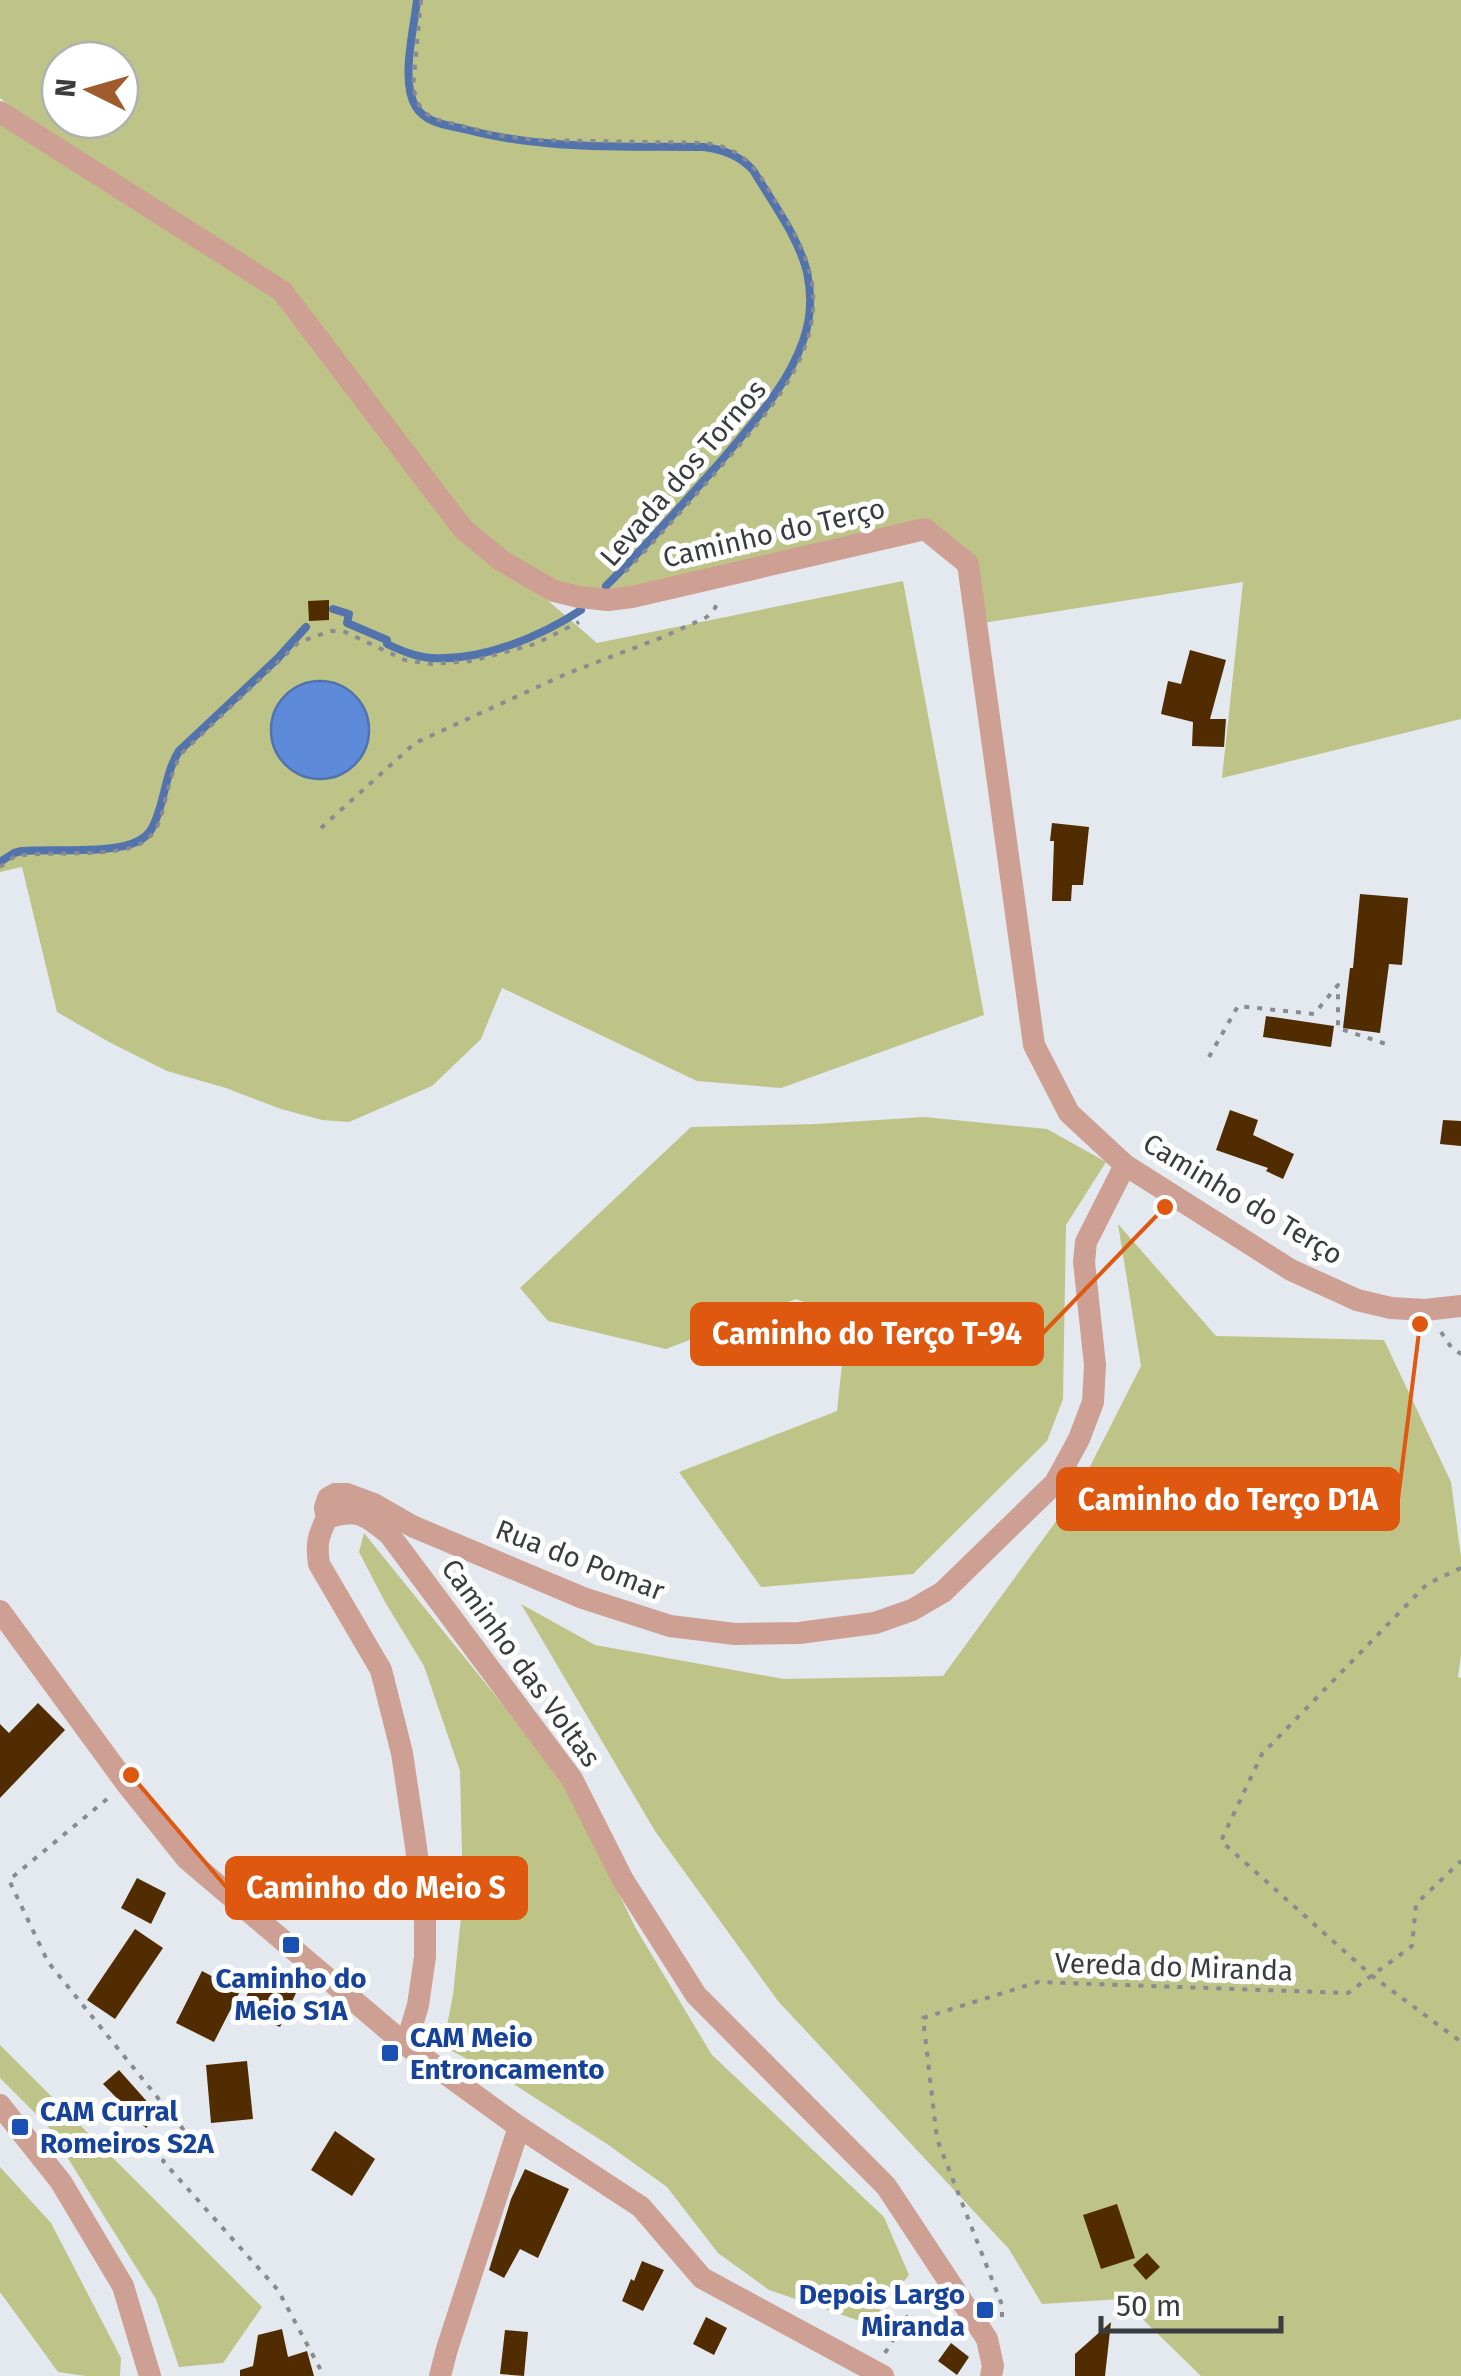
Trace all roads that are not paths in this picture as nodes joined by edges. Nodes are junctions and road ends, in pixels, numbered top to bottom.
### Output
1 (0, 112) edge
2 (1125, 1164) junction
3 (1461, 1306) edge
4 (327, 1518) junction
5 (0, 1611) edge
6 (406, 2045) junction
7 (0, 2104) edge
8 (519, 2128) junction
9 (879, 2373) edge
10 (150, 2376) edge
11 (440, 2376) edge
12 (991, 2376) edge

1 - 2 street, Caminho do Terço
2 - 3 street, Caminho do Terço
2 - 4 street, Rua do Pomar
4 - 6 street
4 - 12 street, Caminho das Voltas
5 - 6 street
6 - 8 street
7 - 10 street
8 - 9 street
8 - 11 street

